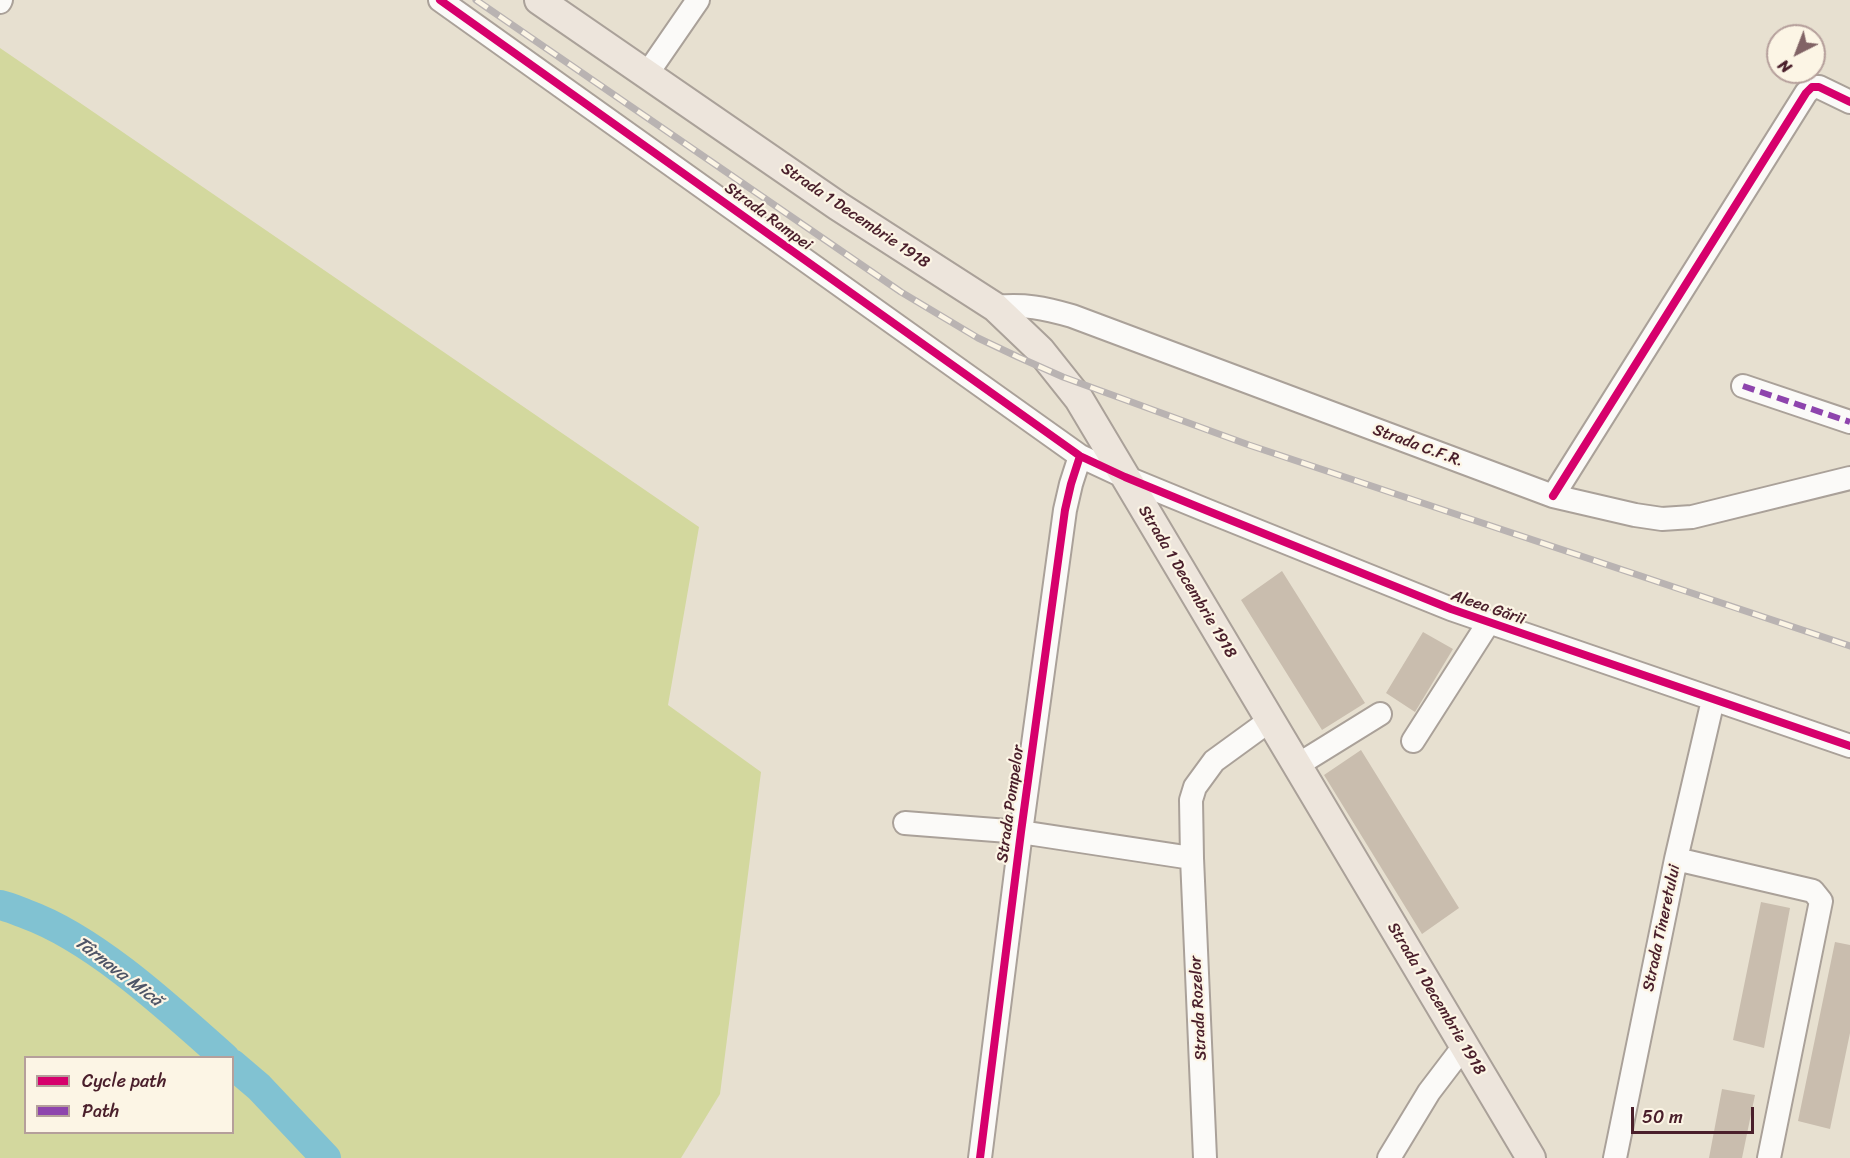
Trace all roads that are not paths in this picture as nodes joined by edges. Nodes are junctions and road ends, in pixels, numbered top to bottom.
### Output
1 (440, 0) edge
2 (539, 0) edge
3 (698, 0) edge
4 (647, 74) junction
5 (1850, 102) edge
6 (995, 307) junction
7 (1743, 386) dead end
8 (1850, 422) edge
9 (1080, 456) junction
10 (1125, 477) junction
11 (1850, 478) edge
12 (1553, 496) junction
13 (1489, 622) junction
14 (1713, 700) junction
15 (1380, 714) dead end
16 (1269, 721) junction
17 (1413, 741) dead end
18 (1850, 746) edge
19 (1296, 766) junction
20 (905, 823) dead end
21 (1021, 832) junction
22 (1192, 858) junction
23 (1676, 859) junction
24 (1464, 1046) junction
25 (980, 1158) edge
26 (1205, 1158) edge
27 (1389, 1158) edge
28 (1531, 1158) edge
29 (1615, 1158) edge
30 (1769, 1158) edge

1 - 9 street, Strada Rampei
2 - 4 main road, Strada 1 Decembrie 1918
3 - 4 street
4 - 6 main road, Strada 1 Decembrie 1918
5 - 12 street
6 - 10 main road, Strada 1 Decembrie 1918
6 - 12 street, Strada C.F.R.
7 - 8 street
9 - 10 street, Strada Rampei
9 - 21 street, Strada Pompelor
10 - 13 street, Aleea Gării
10 - 16 main road, Strada 1 Decembrie 1918
11 - 12 street, Strada C.F.R.
13 - 14 street, Aleea Gării
13 - 17 street
14 - 18 street, Aleea Gării
14 - 23 street, Strada Tineretului
15 - 19 street
16 - 19 main road, Strada 1 Decembrie 1918
16 - 22 street, Strada Rozelor
19 - 24 main road, Strada 1 Decembrie 1918
20 - 21 street
21 - 22 street
21 - 25 street, Strada Pompelor
22 - 26 street, Strada Rozelor
23 - 29 street, Strada Tineretului
23 - 30 street
24 - 27 street
24 - 28 main road, Strada 1 Decembrie 1918

